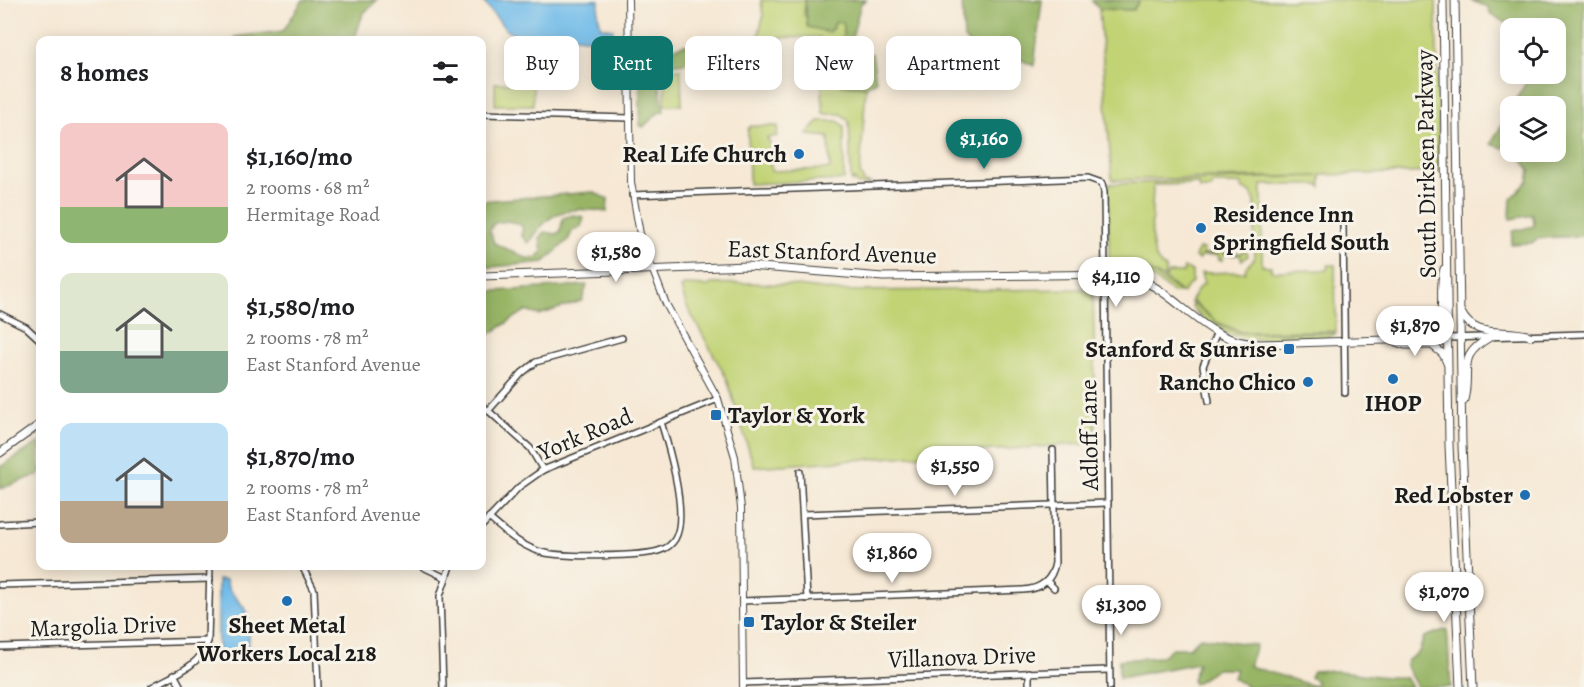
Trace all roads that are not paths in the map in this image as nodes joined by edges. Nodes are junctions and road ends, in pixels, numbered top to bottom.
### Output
1 (628, 0) edge
2 (1443, 0) edge
3 (1455, 0) edge
4 (486, 114) edge
5 (630, 118) junction
6 (1446, 194) junction
7 (1458, 194) junction
8 (632, 195) junction
9 (1343, 225) dead end
10 (1447, 258) junction
11 (652, 270) junction
12 (1104, 273) junction
13 (486, 276) edge
14 (1460, 310) junction
15 (0, 314) edge
16 (1216, 334) junction
17 (1584, 334) edge
18 (36, 336) edge
19 (1530, 336) junction
20 (1490, 337) junction
21 (622, 338) dead end
22 (1448, 338) junction
23 (1460, 338) junction
24 (1421, 339) junction
25 (1391, 340) junction
26 (1344, 342) junction
27 (1448, 365) junction
28 (1345, 393) dead end
29 (718, 399) junction
30 (1209, 401) dead end
31 (488, 411) joint
32 (1461, 411) junction
33 (661, 422) junction
34 (36, 427) edge
35 (1053, 450) dead end
36 (0, 453) edge
37 (543, 470) junction
38 (800, 472) dead end
39 (1108, 503) junction
40 (1054, 505) junction
41 (803, 514) junction
42 (489, 518) junction
43 (486, 521) edge
44 (36, 522) edge
45 (0, 524) edge
46 (210, 570) edge
47 (304, 570) edge
48 (429, 570) edge
49 (448, 570) edge
50 (444, 577) junction
51 (210, 579) junction
52 (1047, 581) junction
53 (0, 585) edge
54 (1054, 588) dead end
55 (807, 599) junction
56 (742, 601) junction
57 (208, 641) junction
58 (0, 647) edge
59 (1109, 670) junction
60 (1029, 672) junction
61 (174, 674) junction
62 (842, 679) junction
63 (743, 685) edge
64 (152, 687) edge
65 (181, 687) edge
66 (318, 687) edge
67 (443, 687) edge
68 (843, 687) edge
69 (1029, 687) edge
70 (1110, 687) edge
71 (1461, 687) edge
72 (1473, 687) edge

1 - 5 street
2 - 6 main road, South Dirksen Parkway
3 - 7 main road, South Dirksen Parkway
4 - 5 street
5 - 8 street
6 - 7 street
6 - 10 main road, South Dirksen Parkway
7 - 14 main road, South Dirksen Parkway
8 - 11 street
8 - 12 street, Adloff Lane
9 - 26 street
10 - 22 main road, South Dirksen Parkway
10 - 24 main road
11 - 12 main road, East Stanford Avenue
11 - 13 main road, East Stanford Avenue
11 - 29 street
12 - 16 main road, East Stanford Avenue
12 - 39 street, Adloff Lane
14 - 19 main road
14 - 23 main road, South Dirksen Parkway
15 - 18 street
16 - 26 main road, East Stanford Avenue
16 - 30 street
17 - 19 street
19 - 20 street
20 - 23 street
20 - 32 main road
21 - 31 street
22 - 23 street
22 - 24 main road, East Stanford Avenue
22 - 27 main road, South Dirksen Parkway
23 - 32 main road, South Dirksen Parkway
24 - 25 main road, East Stanford Avenue
25 - 26 main road, East Stanford Avenue
25 - 27 main road
26 - 28 street
27 - 71 main road, South Dirksen Parkway
29 - 33 street, York Road
29 - 56 street
31 - 37 street
32 - 72 main road, South Dirksen Parkway
33 - 37 street, York Road
33 - 42 street
34 - 36 main road
35 - 40 street
37 - 42 street, York Road
38 - 41 street
39 - 40 street
39 - 59 street, Adloff Lane
40 - 41 street
40 - 52 street
41 - 55 street
42 - 43 street, York Road
44 - 45 street
46 - 51 street
47 - 66 street
48 - 50 street
49 - 50 street
50 - 67 street
51 - 53 street
51 - 57 street
52 - 54 street
52 - 55 street
55 - 56 street
56 - 63 street
57 - 58 street, Margolia Drive
57 - 61 street
59 - 60 street, Villanova Drive
59 - 70 street, Adloff Lane
60 - 62 street, Villanova Drive
60 - 69 street
61 - 64 street
61 - 65 street
62 - 63 street, Villanova Drive
62 - 68 street

